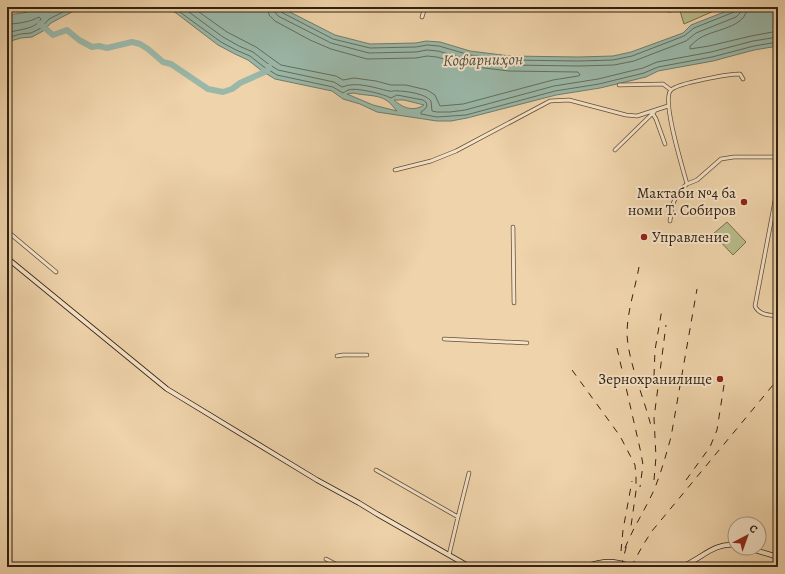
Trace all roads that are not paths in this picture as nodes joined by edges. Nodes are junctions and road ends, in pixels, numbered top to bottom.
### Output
1 (425, 7) edge
2 (422, 17) dead end
3 (743, 79) dead end
4 (618, 85) dead end
5 (671, 90) junction
6 (668, 106) junction
7 (656, 110) junction
8 (653, 114) junction
9 (665, 144) dead end
10 (615, 150) dead end
11 (778, 157) edge
12 (395, 170) dead end
13 (687, 184) junction
14 (778, 185) edge
15 (670, 221) dead end
16 (513, 227) dead end
17 (7, 231) edge
18 (7, 258) edge
19 (56, 272) dead end
20 (514, 303) dead end
21 (778, 316) edge
22 (444, 339) dead end
23 (527, 343) dead end
24 (367, 355) dead end
25 (337, 356) dead end
26 (376, 470) dead end
27 (469, 473) dead end
28 (458, 517) junction
29 (727, 545) edge
30 (767, 554) edge
31 (449, 555) junction
32 (778, 557) edge
33 (326, 560) dead end
34 (341, 567) edge
35 (470, 567) edge
36 (584, 567) edge
37 (633, 567) edge
38 (681, 567) edge

1 - 2 street
3 - 5 street
4 - 5 street
5 - 6 street
6 - 7 street
6 - 13 street
7 - 8 street
7 - 12 street
8 - 9 street
8 - 10 street
11 - 13 street
13 - 15 street
14 - 21 street
16 - 20 street
17 - 19 street
18 - 31 main road
22 - 23 street
24 - 25 street
26 - 28 street
27 - 28 street
28 - 31 street
29 - 38 main road
30 - 32 main road
31 - 35 main road
33 - 34 street
36 - 37 main road

